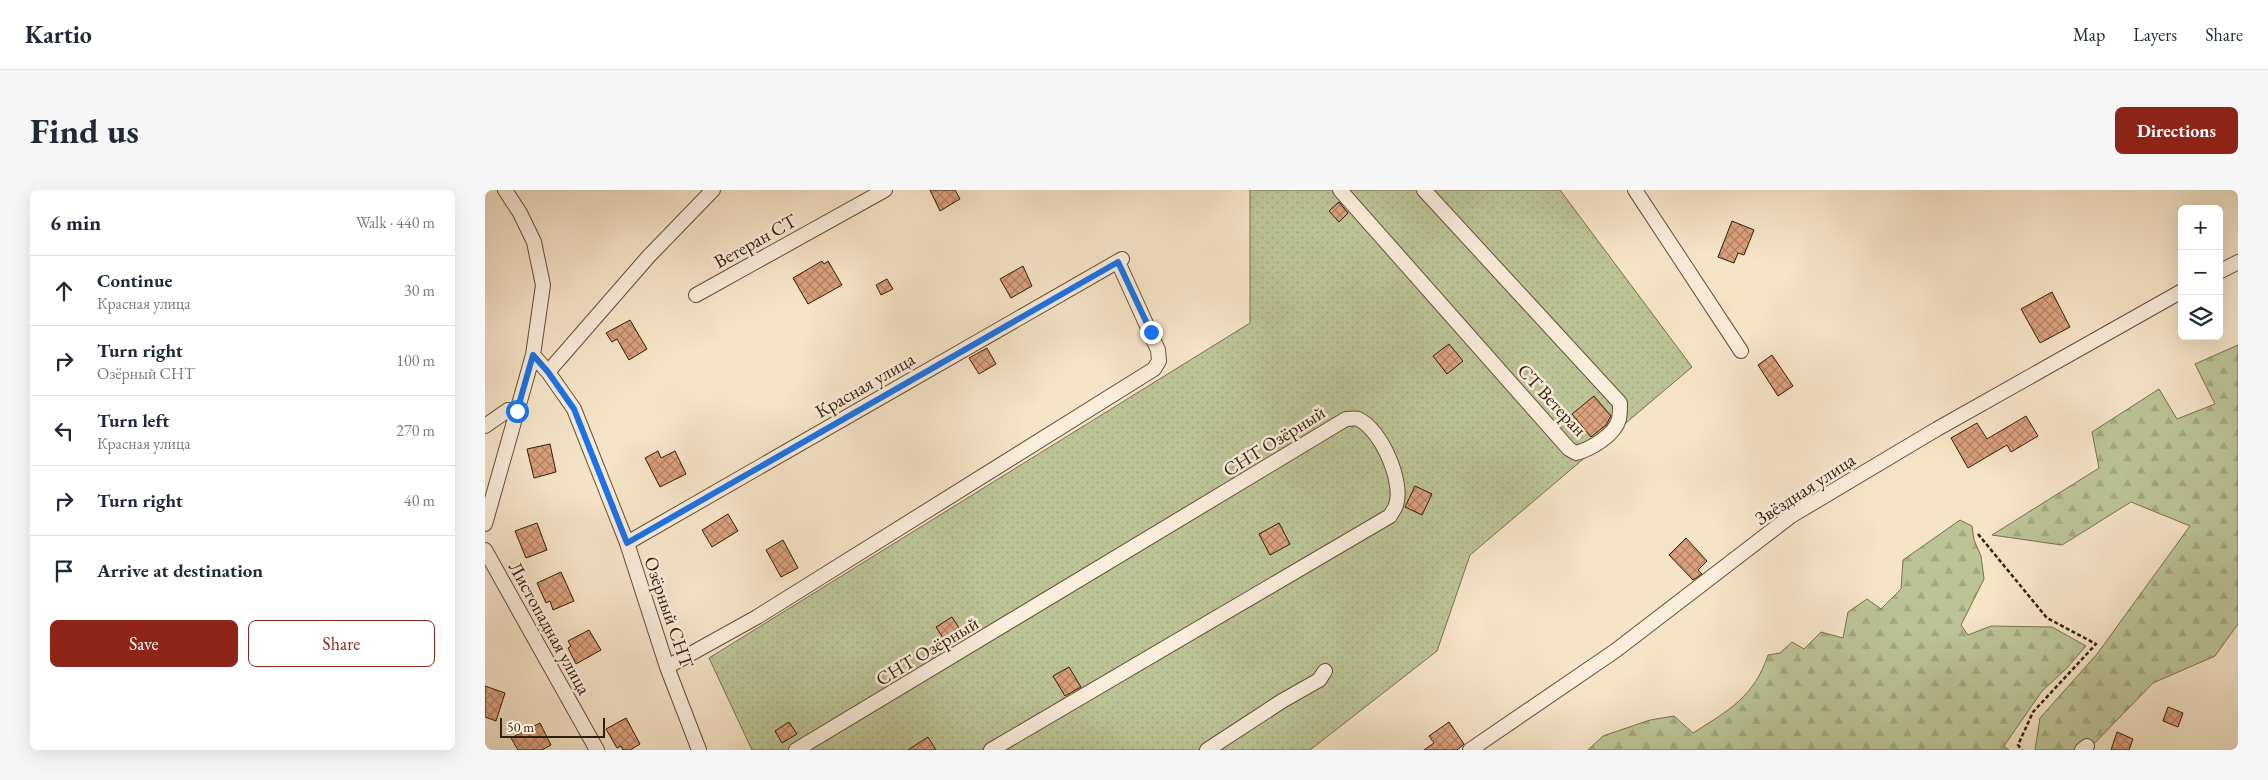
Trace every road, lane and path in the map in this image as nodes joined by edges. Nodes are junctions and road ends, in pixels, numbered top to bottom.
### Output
1 (505, 190) edge
2 (713, 190) edge
3 (885, 190) edge
4 (1340, 190) edge
5 (1424, 190) edge
6 (1635, 190) edge
7 (2238, 262) edge
8 (2223, 270) edge
9 (2178, 293) edge
10 (696, 295) dead end
11 (1741, 351) dead end
12 (533, 355) junction
13 (548, 372) junction
14 (517, 411) junction
15 (485, 426) edge
16 (485, 524) edge
17 (1978, 534) dead end
18 (627, 543) junction
19 (485, 550) edge
20 (667, 667) junction
21 (1325, 672) dead end
22 (597, 750) edge
23 (699, 750) edge
24 (796, 750) edge
25 (991, 750) edge
26 (1207, 750) edge
27 (1470, 750) edge
28 (2022, 750) edge

1 - 12 street
2 - 13 street
3 - 10 street, Ветеран СТ
4 - 5 street, СТ Ветеран
6 - 11 street
7 - 8 street
9 - 27 street, Звёздная улица
12 - 13 street, Озёрный СНТ
12 - 14 street
13 - 18 street, Озёрный СНТ
14 - 15 street
14 - 16 street
17 - 28 path
18 - 20 street, Озёрный СНТ
18 - 20 street, Красная улица
19 - 22 street, Листопадная улица
20 - 23 street, Озёрный СНТ
21 - 26 street
24 - 25 street, СНТ Озёрный

